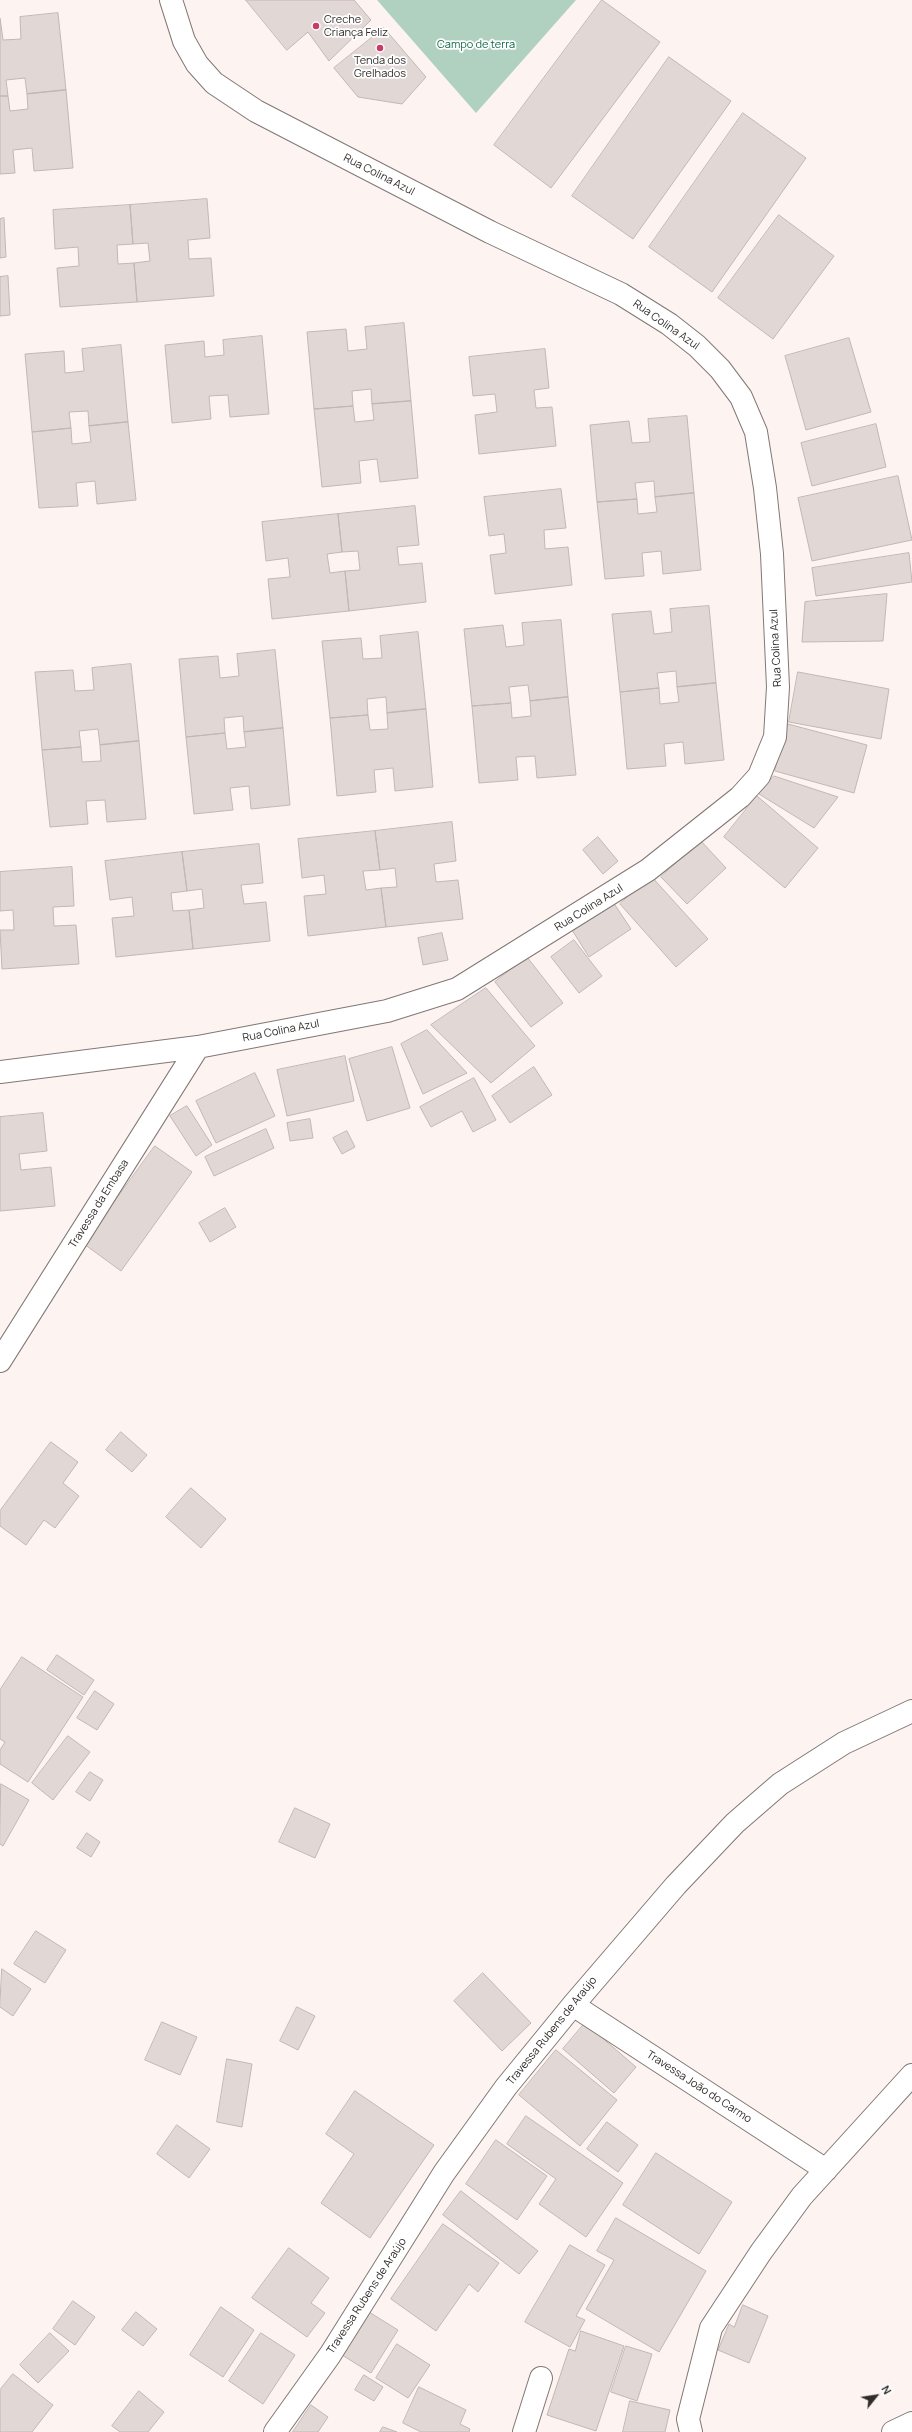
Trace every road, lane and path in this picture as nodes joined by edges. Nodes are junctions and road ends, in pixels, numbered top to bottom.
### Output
1 (171, 0) edge
2 (198, 1047) junction
3 (0, 1072) edge
4 (0, 1361) edge
5 (912, 1711) edge
6 (573, 2005) junction
7 (912, 2075) edge
8 (826, 2170) junction
9 (541, 2378) dead end
10 (912, 2423) edge
11 (275, 2432) edge
12 (524, 2432) edge
13 (691, 2432) edge
14 (893, 2432) edge

1 - 2 street, Rua Colina Azul
2 - 3 street, Rua Colina Azul
2 - 4 street, Travessa da Embasa
5 - 6 street, Travessa Rubens de Araújo
6 - 8 street, Travessa João do Carmo
6 - 11 street, Travessa Rubens de Araújo
7 - 8 street
8 - 13 street
9 - 12 street
10 - 14 street

